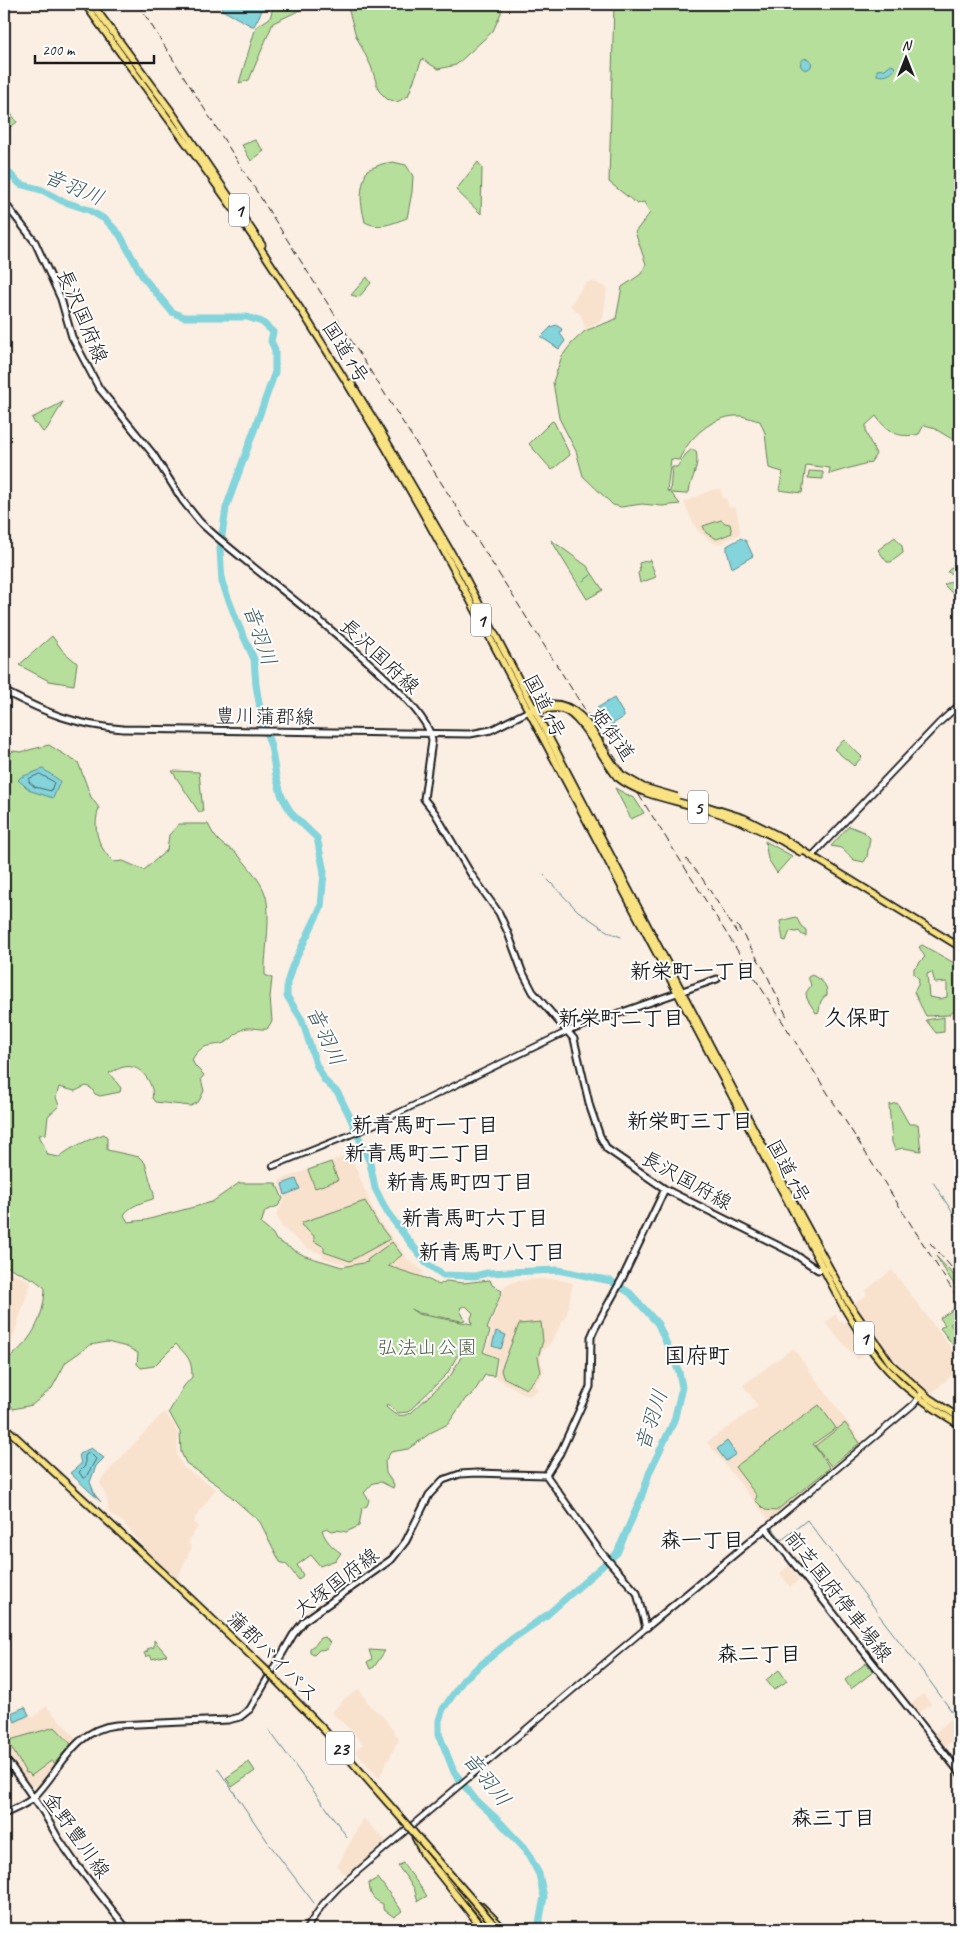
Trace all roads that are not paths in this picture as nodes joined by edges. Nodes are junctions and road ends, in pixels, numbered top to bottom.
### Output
1 (85, 4) edge
2 (92, 4) edge
3 (4, 202) edge
4 (4, 691) edge
5 (960, 704) edge
6 (532, 710) junction
7 (431, 733) junction
8 (812, 856) junction
9 (960, 947) edge
10 (717, 979) dead end
11 (680, 991) junction
12 (568, 1031) junction
13 (273, 1166) dead end
14 (666, 1189) junction
15 (825, 1268) junction
16 (921, 1395) junction
17 (960, 1418) edge
18 (960, 1424) edge
19 (4, 1428) edge
20 (546, 1475) junction
21 (766, 1528) junction
22 (168, 1579) junction
23 (646, 1628) junction
24 (4, 1758) edge
25 (960, 1773) edge
26 (33, 1798) junction
27 (4, 1814) edge
28 (415, 1837) junction
29 (473, 1900) junction
30 (126, 1929) edge
31 (306, 1929) edge
32 (483, 1929) edge
33 (494, 1929) edge
34 (498, 1929) edge
35 (504, 1929) edge

1 - 6 main road, 国道1号 / 1
2 - 6 main road, 国道1号 / 1
3 - 7 main road, 長沢国府線
4 - 7 main road, 豊川蒲郡線
5 - 8 street
6 - 7 main road, 豊川蒲郡線
6 - 8 main road, 姫街道 / 5, bridge
6 - 11 main road, 国道1号 / 1
7 - 12 main road, 長沢国府線
8 - 9 main road, 姫街道 / 5
10 - 11 main road
11 - 12 main road
11 - 15 main road, 国道1号 / 1
12 - 13 street
12 - 14 main road, 長沢国府線
14 - 15 main road, 長沢国府線
14 - 20 main road
15 - 16 main road, 国道1号 / 1
16 - 17 main road, 国道1号 / 1
16 - 18 main road, 国道1号 / 1
16 - 21 street
19 - 22 main road, 蒲郡バイパス / 23
20 - 23 main road
20 - 26 main road, 大塚国府線
21 - 23 main road, 前芝国府停車場線
21 - 25 main road, 前芝国府停車場線
22 - 28 main road, 蒲郡バイパス / 23, bridge
22 - 29 main road, 蒲郡バイパス / 23, bridge
23 - 31 street
24 - 26 main road, 金野豊川線
26 - 27 main road, 大塚国府線
26 - 30 main road, 金野豊川線
28 - 32 main road
28 - 33 main road, 蒲郡バイパス / 23, bridge
29 - 34 main road, 蒲郡バイパス / 23, bridge
29 - 35 main road, bridge

